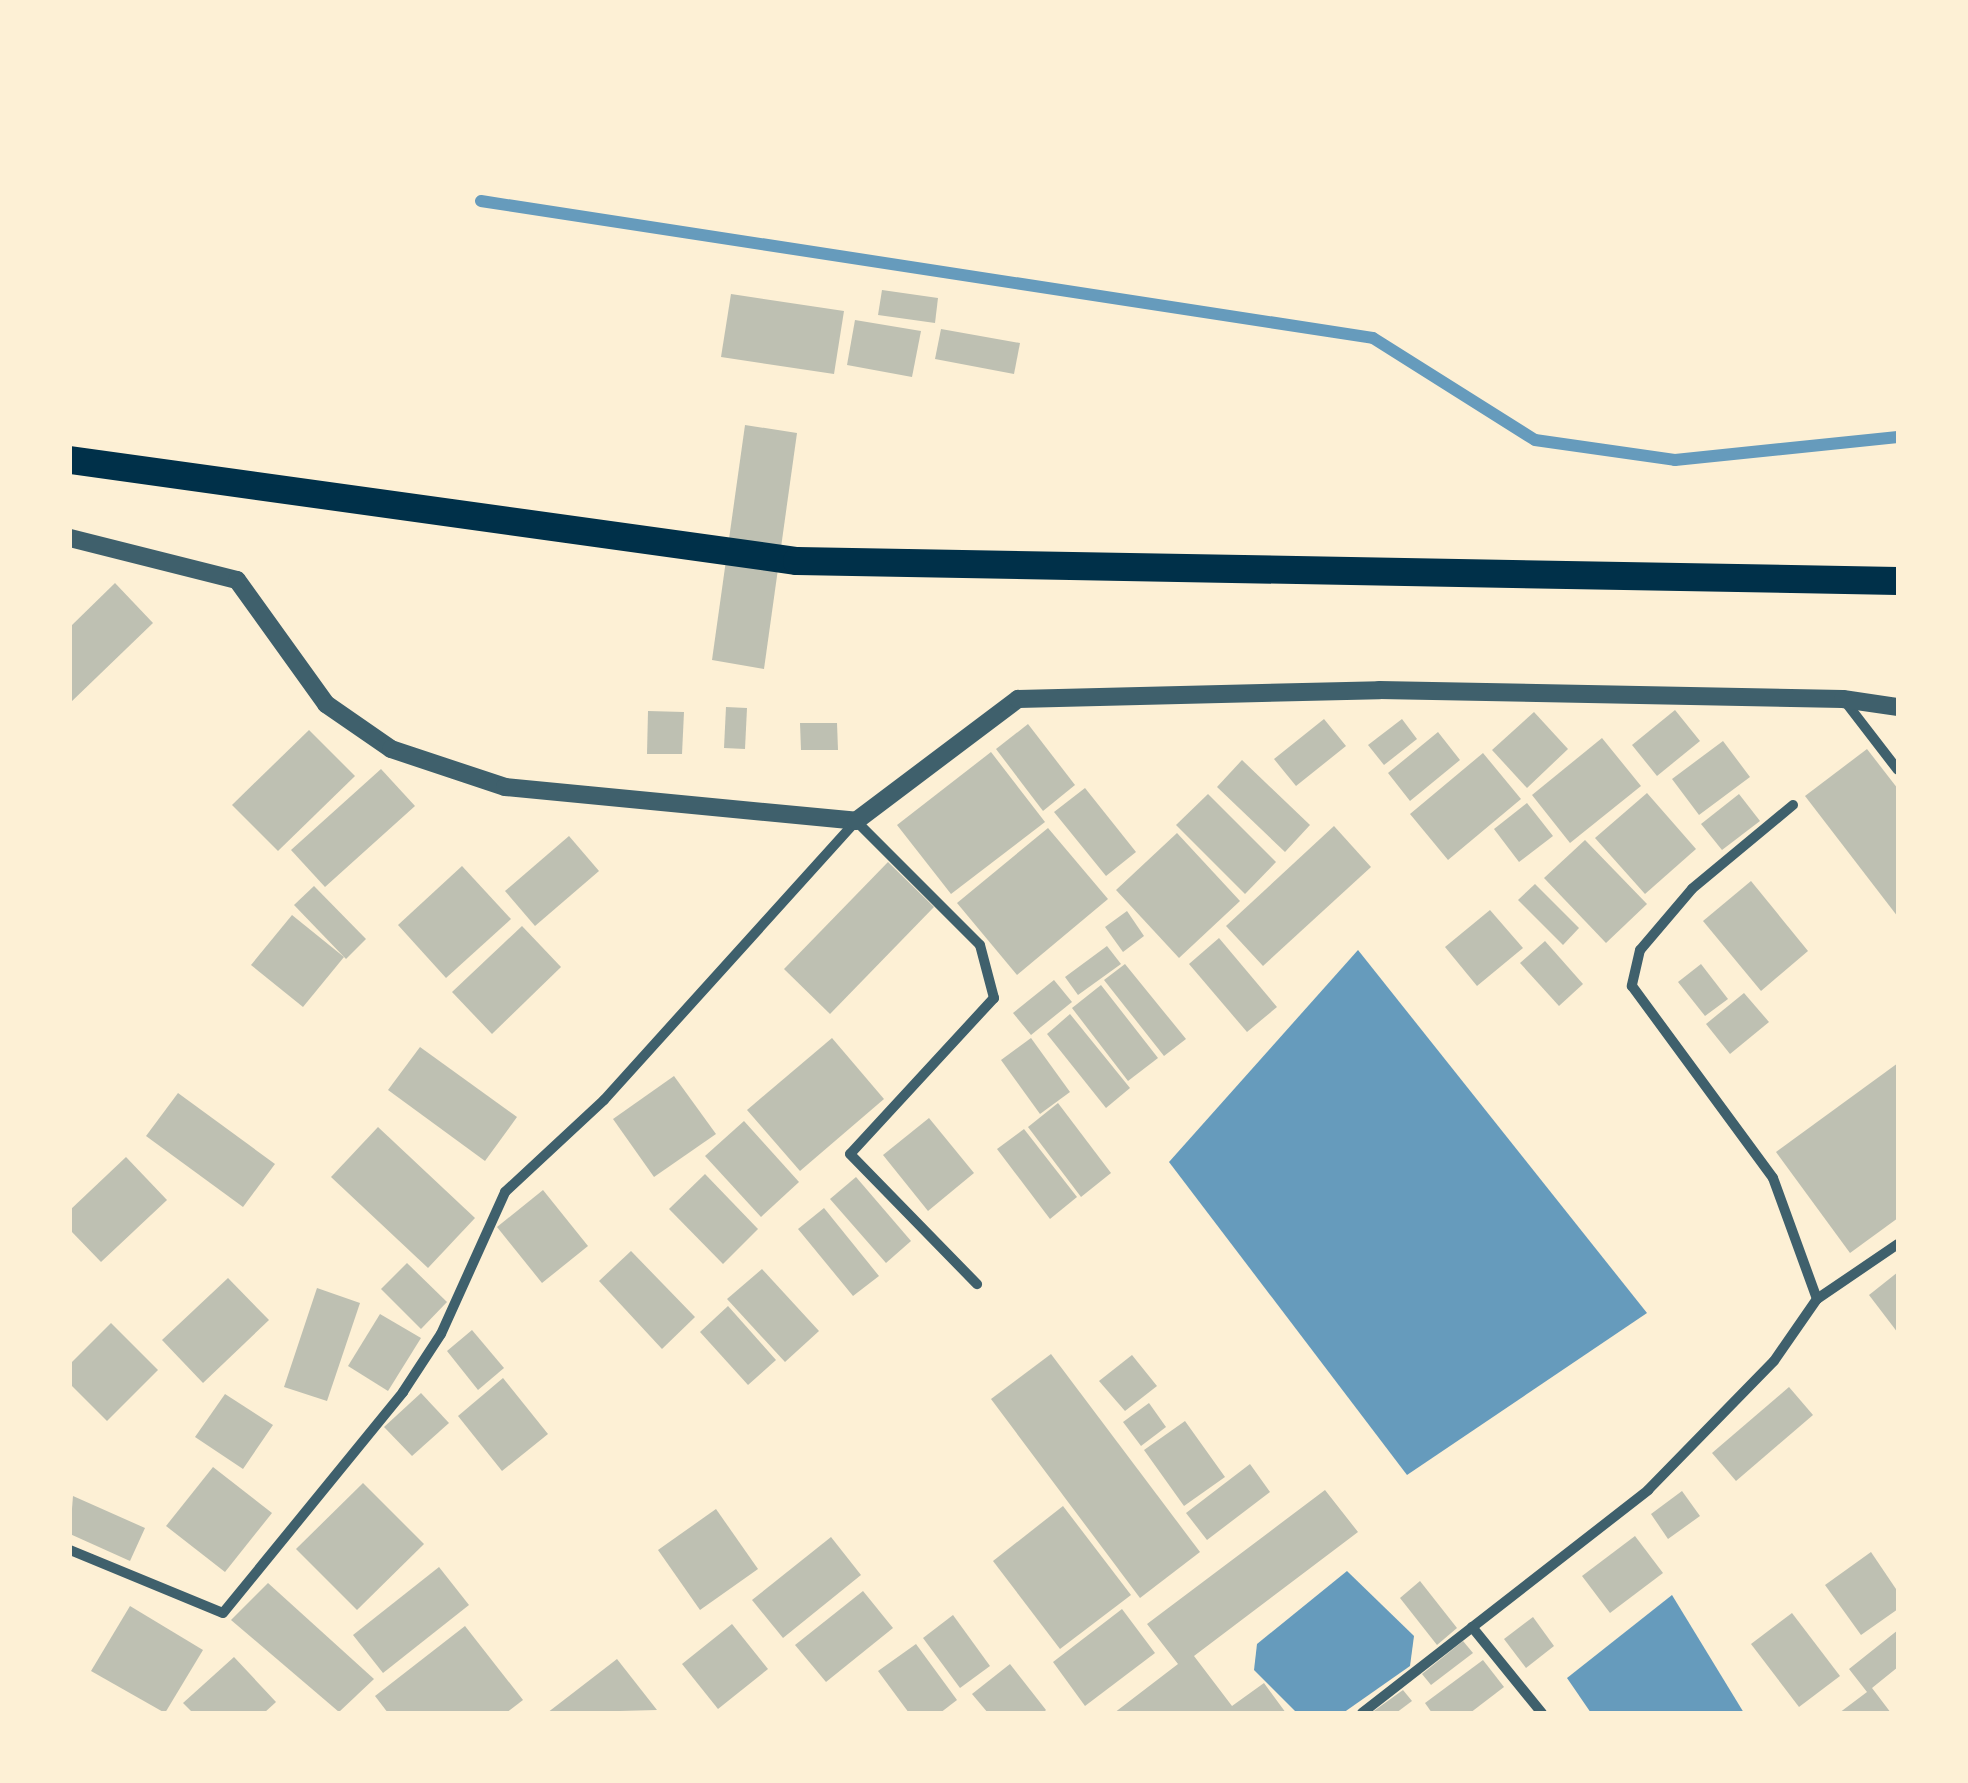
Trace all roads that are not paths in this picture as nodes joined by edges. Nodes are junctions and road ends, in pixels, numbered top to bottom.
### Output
1 (70, 460) edge
2 (70, 538) edge
3 (1898, 581) edge
4 (1843, 699) junction
5 (1898, 706) edge
6 (1898, 770) edge
7 (1793, 805) dead end
8 (856, 821) junction
9 (1898, 1244) edge
10 (978, 1284) dead end
11 (1817, 1299) junction
12 (70, 1550) edge
13 (1472, 1627) junction
14 (1362, 1713) edge
15 (1542, 1713) edge

1 - 3 highway
2 - 8 street
4 - 5 street
4 - 6 street
4 - 8 street
7 - 11 street
8 - 10 street
8 - 12 street
9 - 11 street
11 - 13 street
13 - 14 street
13 - 15 street

